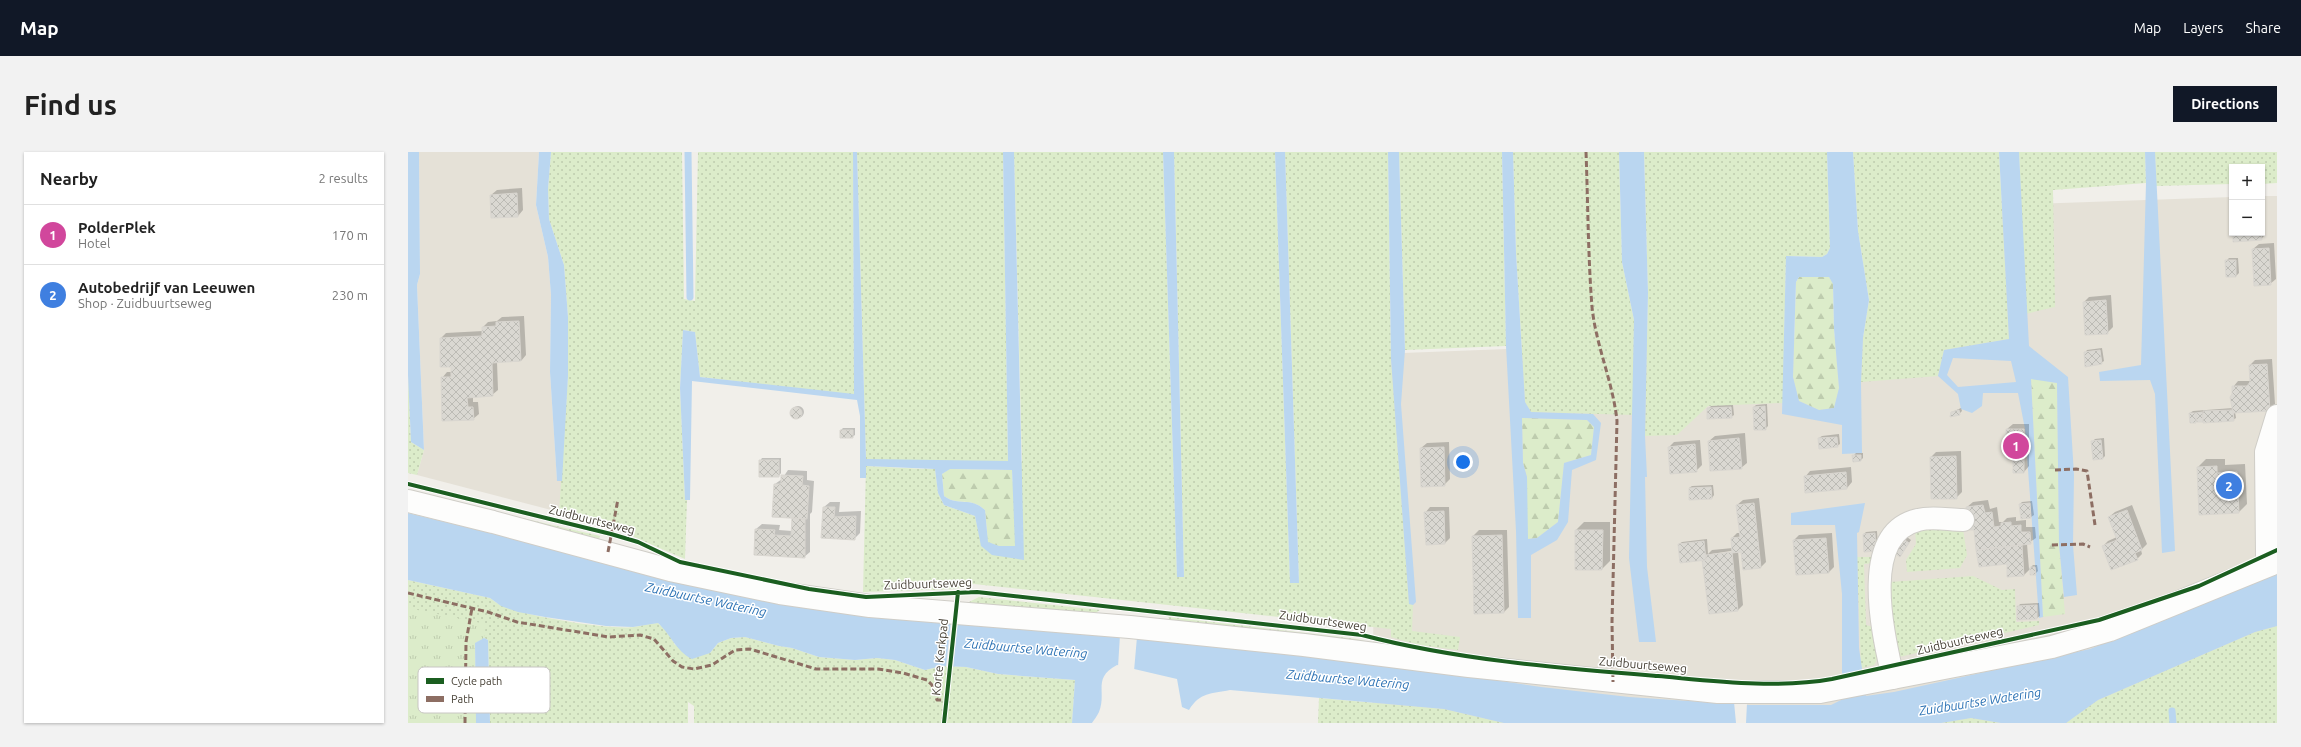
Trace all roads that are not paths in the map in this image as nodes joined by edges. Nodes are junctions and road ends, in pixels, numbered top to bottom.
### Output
1 (2277, 416) edge
2 (408, 501) edge
3 (1963, 520) dead end
4 (2274, 563) edge
5 (1893, 678) junction

1 - 4 street
2 - 5 street, Zuidbuurtseweg
3 - 5 street
4 - 5 street, Zuidbuurtseweg

